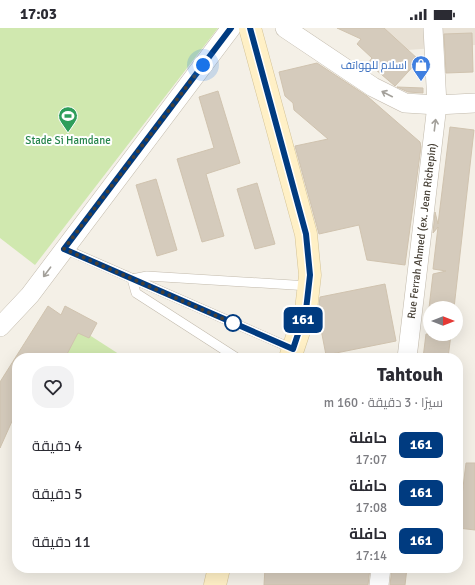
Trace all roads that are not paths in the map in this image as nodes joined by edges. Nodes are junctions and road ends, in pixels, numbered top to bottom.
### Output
1 (231, 28) edge
2 (250, 28) edge
3 (285, 28) edge
4 (433, 28) edge
5 (475, 103) edge
6 (437, 105) junction
7 (64, 249) junction
8 (132, 279) junction
9 (309, 286) junction
10 (0, 327) edge
11 (229, 353) edge
12 (289, 353) edge
13 (291, 353) edge
14 (408, 353) edge
15 (218, 573) edge
16 (381, 573) edge
17 (214, 585) edge
18 (379, 585) edge

1 - 7 street
2 - 9 main road
6 -> 3 street
4 - 6 street, Rue Ferrah Ahmed (ex. Jean Richepin)
5 - 6 street
14 -> 6 street, Rue Ferrah Ahmed (ex. Jean Richepin)
7 - 8 lane
7 -> 10 street
8 - 9 lane
8 - 11 lane
8 - 12 lane
9 - 13 main road
15 - 17 main road
16 - 18 street

